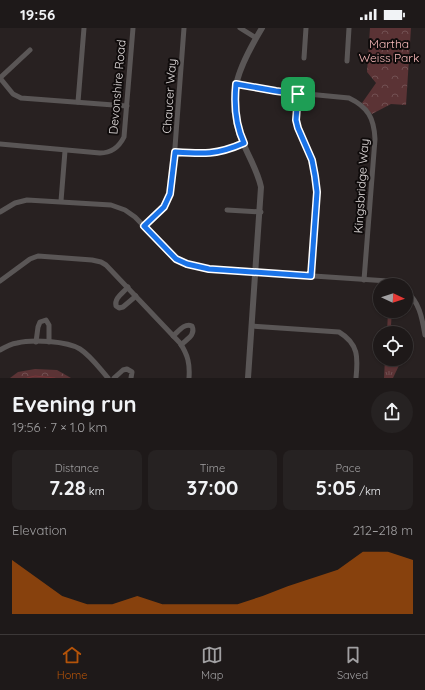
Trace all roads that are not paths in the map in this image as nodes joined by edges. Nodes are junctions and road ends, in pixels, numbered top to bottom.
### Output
1 (84, 28) edge
2 (133, 28) edge
3 (184, 28) edge
4 (240, 28) edge
5 (262, 28) edge
6 (306, 28) edge
7 (349, 28) edge
8 (256, 38) junction
9 (30, 50) dead end
10 (304, 58) dead end
11 (347, 61) dead end
12 (0, 78) edge
13 (236, 84) junction
14 (298, 94) junction
15 (78, 102) junction
16 (127, 106) junction
17 (244, 143) junction
18 (0, 144) edge
19 (65, 151) junction
20 (175, 152) junction
21 (61, 201) junction
22 (227, 210) dead end
23 (0, 212) edge
24 (261, 212) junction
25 (144, 226) junction
26 (256, 272) junction
27 (311, 276) junction
28 (364, 280) junction
29 (373, 280) edge
30 (0, 281) edge
31 (128, 287) junction
32 (136, 296) junction
33 (413, 299) edge
34 (252, 326) junction
35 (425, 335) edge
36 (173, 336) junction
37 (36, 342) junction
38 (50, 342) junction
39 (181, 345) junction
40 (0, 350) edge
41 (108, 378) edge
42 (114, 378) edge
43 (131, 378) edge
44 (189, 378) edge
45 (248, 378) edge
46 (356, 378) edge

1 - 15 street
2 - 16 street, Devonshire Road
3 - 20 street, Chaucer Way
4 - 8 street
5 - 8 street
6 - 10 street
7 - 11 street
8 - 13 street
9 - 12 street
12 - 15 street
13 - 14 street, Kingsbridge Way
13 - 17 street
14 - 27 street
14 - 28 street, Kingsbridge Way
15 - 16 street
16 - 19 street, Devonshire Road
17 - 20 street
17 - 24 street
18 - 19 street, Devonshire Road
19 - 21 street
20 - 25 street, Chaucer Way
21 - 23 street
21 - 25 street
22 - 24 street
24 - 26 street
25 - 26 street
26 - 27 street
26 - 34 street
27 - 28 street
28 - 29 street
30 - 31 street
31 - 32 street
31 - 32 street
32 - 36 street
33 - 35 street
34 - 45 street
34 - 46 street
36 - 39 street
36 - 39 street
37 - 38 street
37 - 38 street
37 - 40 street
38 - 41 street
39 - 44 street
42 - 43 street

